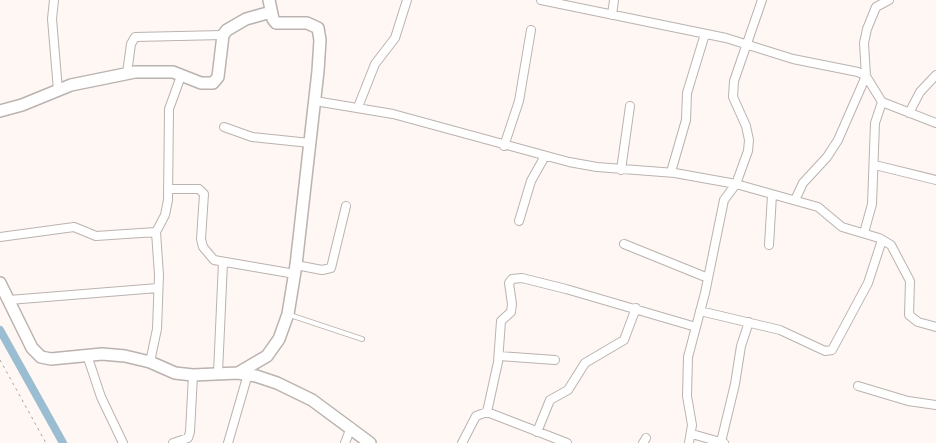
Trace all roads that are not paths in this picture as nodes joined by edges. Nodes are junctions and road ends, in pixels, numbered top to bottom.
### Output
1 (54, 0) edge
2 (407, 0) edge
3 (541, 0) edge
4 (614, 0) edge
5 (762, 0) edge
6 (889, 0) edge
7 (270, 6) edge
8 (612, 15) junction
9 (531, 30) dead end
10 (705, 34) junction
11 (223, 35) junction
12 (747, 44) junction
13 (126, 73) junction
14 (936, 75) edge
15 (181, 76) junction
16 (866, 76) junction
17 (58, 90) junction
18 (315, 101) junction
19 (882, 102) junction
20 (630, 106) dead end
21 (358, 107) junction
22 (0, 111) edge
23 (909, 113) junction
24 (936, 123) edge
25 (224, 127) dead end
26 (310, 143) junction
27 (504, 146) junction
28 (546, 156) junction
29 (875, 165) junction
30 (621, 170) junction
31 (671, 172) junction
32 (936, 180) edge
33 (736, 184) junction
34 (168, 189) junction
35 (772, 195) junction
36 (794, 200) junction
37 (346, 206) dead end
38 (519, 221) dead end
39 (156, 232) junction
40 (864, 234) junction
41 (0, 237) edge
42 (882, 240) junction
43 (624, 244) dead end
44 (769, 245) dead end
45 (223, 262) junction
46 (295, 269) junction
47 (708, 278) junction
48 (0, 283) edge
49 (158, 288) junction
50 (8, 300) junction
51 (636, 308) junction
52 (700, 311) junction
53 (288, 314) junction
54 (748, 322) junction
55 (696, 327) junction
56 (936, 327) edge
57 (362, 339) dead end
58 (87, 355) junction
59 (499, 356) junction
60 (555, 360) dead end
61 (150, 362) junction
62 (218, 374) junction
63 (243, 374) junction
64 (194, 375) junction
65 (858, 386) dead end
66 (936, 405) edge
67 (486, 412) junction
68 (351, 427) junction
69 (537, 432) junction
70 (692, 434) junction
71 (722, 442) edge
72 (124, 443) edge
73 (173, 443) edge
74 (228, 443) edge
75 (345, 443) edge
76 (370, 443) edge
77 (462, 443) edge
78 (567, 443) edge
79 (689, 443) edge

1 - 17 street
2 - 21 street
3 - 8 street
4 - 8 street
5 - 12 street
6 - 16 street
7 - 11 street
7 - 18 street
8 - 10 street
9 - 27 street
10 - 12 street
10 - 31 street
11 - 13 street
11 - 15 street
12 - 16 street
12 - 33 street
13 - 15 street
13 - 17 street
14 - 23 street
15 - 34 street
16 - 19 street
16 - 36 street
17 - 22 street
18 - 21 street
18 - 26 street
19 - 23 street
19 - 29 street
20 - 30 street
21 - 27 street
23 - 24 street
25 - 26 street
26 - 46 street
27 - 28 street
28 - 30 street
28 - 38 street
29 - 32 street
29 - 40 street
30 - 31 street
31 - 33 street
33 - 35 street
33 - 47 street
34 - 39 street
34 - 45 street
35 - 36 street
35 - 44 street
36 - 40 street
37 - 46 street
39 - 41 street
39 - 49 street
40 - 42 street
42 - 54 street
42 - 56 street
43 - 47 street
45 - 46 street
45 - 62 street
46 - 53 street
47 - 52 street
48 - 50 street
49 - 50 street
49 - 61 street
50 - 58 street
51 - 55 street
51 - 59 street
51 - 69 street
52 - 54 street
52 - 55 street
53 - 57 lane
53 - 63 street
54 - 71 street
55 - 70 street
58 - 61 street
58 - 72 street
59 - 60 street
59 - 67 street
61 - 64 street
62 - 63 street
62 - 64 street
63 - 68 street
63 - 74 street
64 - 73 street
65 - 66 street
67 - 69 street
67 - 77 street
68 - 75 street
68 - 76 street
69 - 78 street
70 - 71 street
70 - 79 street

